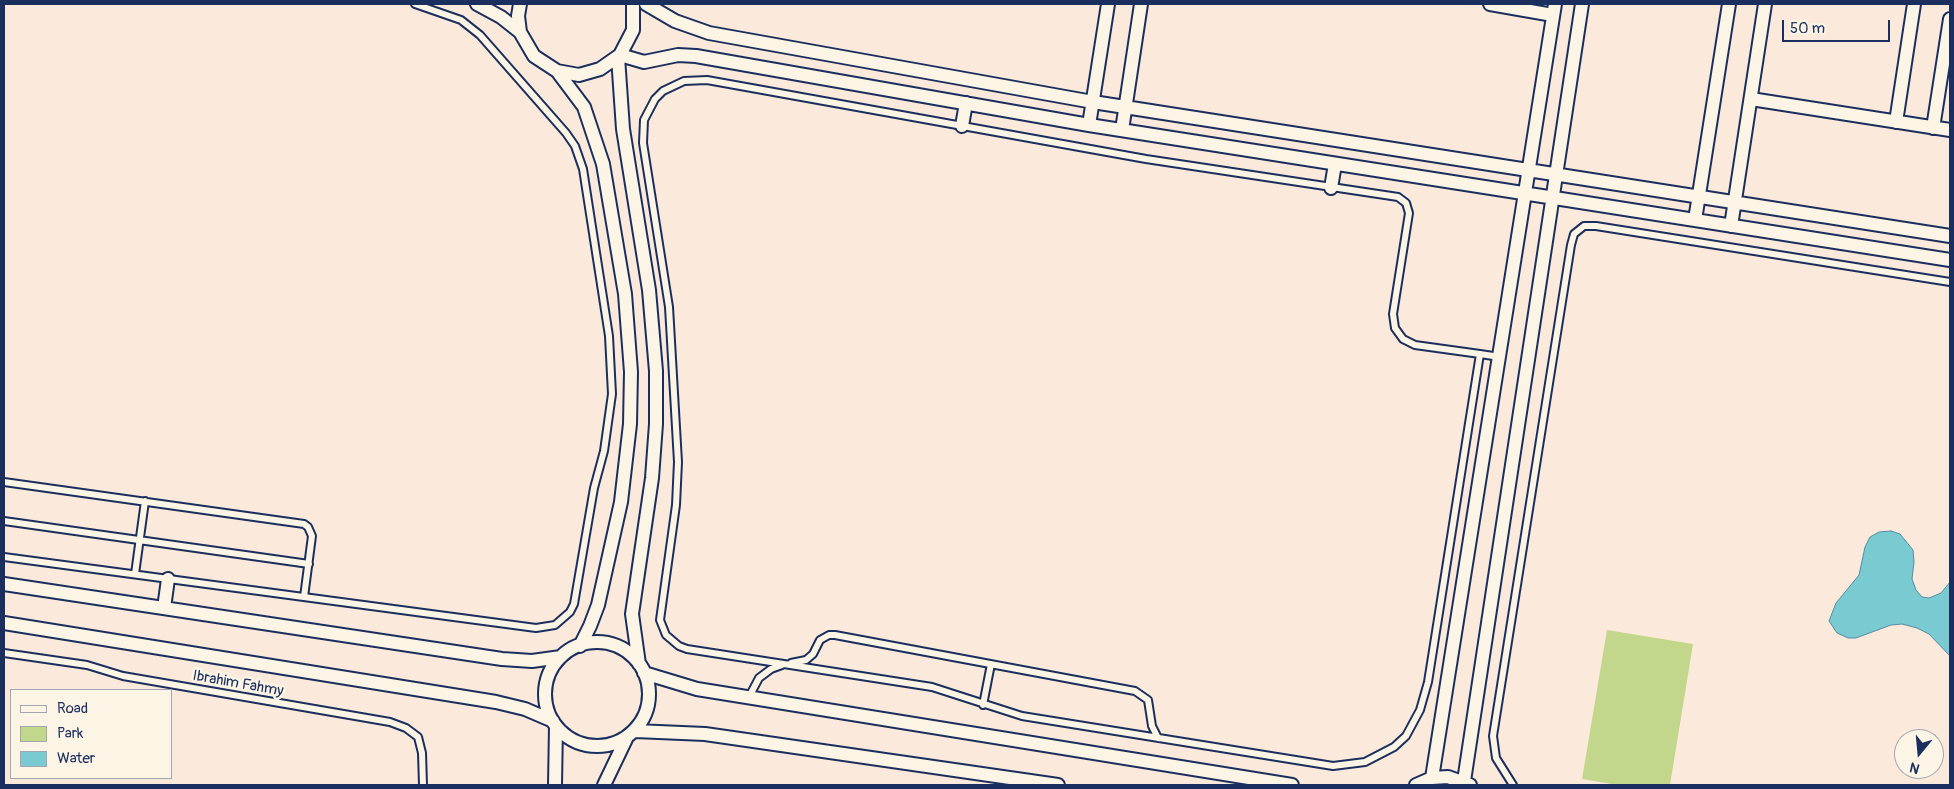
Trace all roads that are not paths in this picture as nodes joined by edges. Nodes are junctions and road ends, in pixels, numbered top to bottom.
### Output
1 (415, 4) edge
2 (477, 4) edge
3 (520, 4) edge
4 (633, 4) edge
5 (646, 4) edge
6 (1108, 4) edge
7 (1141, 4) edge
8 (1490, 4) edge
9 (1582, 4) edge
10 (1729, 4) edge
11 (1766, 4) edge
12 (1914, 4) edge
13 (1554, 9) edge
14 (1950, 19) edge
15 (520, 32) junction
16 (619, 56) junction
17 (557, 71) junction
18 (1750, 99) junction
19 (1093, 102) junction
20 (966, 103) junction
21 (1125, 108) junction
22 (1896, 122) junction
23 (1089, 125) junction
24 (962, 126) junction
25 (1933, 128) junction
26 (1122, 130) junction
27 (1950, 130) edge
28 (1335, 164) junction
29 (1529, 170) junction
30 (1556, 174) junction
31 (1332, 188) junction
32 (1526, 194) junction
33 (1698, 197) junction
34 (1552, 198) junction
35 (1734, 202) junction
36 (1695, 220) junction
37 (1731, 226) junction
38 (1950, 236) edge
39 (1950, 260) edge
40 (1950, 282) edge
41 (1480, 354) junction
42 (1500, 357) junction
43 (4, 482) edge
44 (145, 501) junction
45 (4, 521) edge
46 (140, 540) junction
47 (4, 557) edge
48 (309, 564) junction
49 (135, 574) junction
50 (168, 579) junction
51 (4, 584) edge
52 (304, 597) junction
53 (164, 608) junction
54 (4, 623) edge
55 (580, 646) junction
56 (4, 652) edge
57 (561, 657) junction
58 (784, 664) junction
59 (991, 664) junction
60 (642, 668) junction
61 (750, 697) junction
62 (983, 705) junction
63 (554, 723) junction
64 (631, 734) junction
65 (1158, 738) junction
66 (1432, 778) junction
67 (1467, 783) edge
68 (423, 785) edge
69 (555, 785) edge
70 (604, 785) edge
71 (1058, 785) edge
72 (1292, 785) edge
73 (1416, 785) edge
74 (1513, 785) edge

1 - 52 lane
2 - 15 street
3 - 15 street
4 - 16 street
5 - 19 street
6 - 19 street
7 - 21 street
8 - 13 street
9 - 30 street
10 - 33 street
11 - 18 street
12 - 22 street
13 - 29 street
14 - 25 street
15 - 17 street
16 - 17 street
16 - 20 street
16 - 60 street
17 - 55 street
18 - 22 street
18 - 35 street
19 - 21 street
19 - 23 street
20 - 23 street
20 - 24 street
21 - 26 street
21 - 29 street
22 - 25 street
23 - 26 street
24 - 31 lane
24 - 58 lane
25 - 27 street
26 - 28 street
28 - 31 street
28 - 32 street
29 - 30 street
29 - 32 street
30 - 33 street
30 - 34 street
31 - 41 lane
32 - 34 street
32 - 42 street
33 - 35 street
33 - 36 street
34 - 36 street
34 - 67 street
35 - 37 street
35 - 38 street
36 - 37 street
37 - 39 street
40 - 74 lane
41 - 42 lane
41 - 65 lane
42 - 66 street
43 - 44 lane
44 - 46 lane
44 - 48 lane
45 - 46 lane
46 - 48 lane
46 - 49 lane
47 - 49 lane
48 - 52 lane
49 - 50 lane
50 - 52 lane
50 - 53 street
51 - 53 street
53 - 57 street
54 - 63 street
55 - 57 street
55 - 60 street
56 - 68 lane, Ibrahim Fahmy
57 - 63 street
58 - 59 lane
58 - 61 lane
58 - 62 lane
59 - 62 lane
59 - 65 lane
60 - 61 street
60 - 64 street
61 - 72 street
62 - 65 lane
63 - 64 street
63 - 69 street
64 - 70 street
64 - 71 street
66 - 67 street
66 - 73 street

